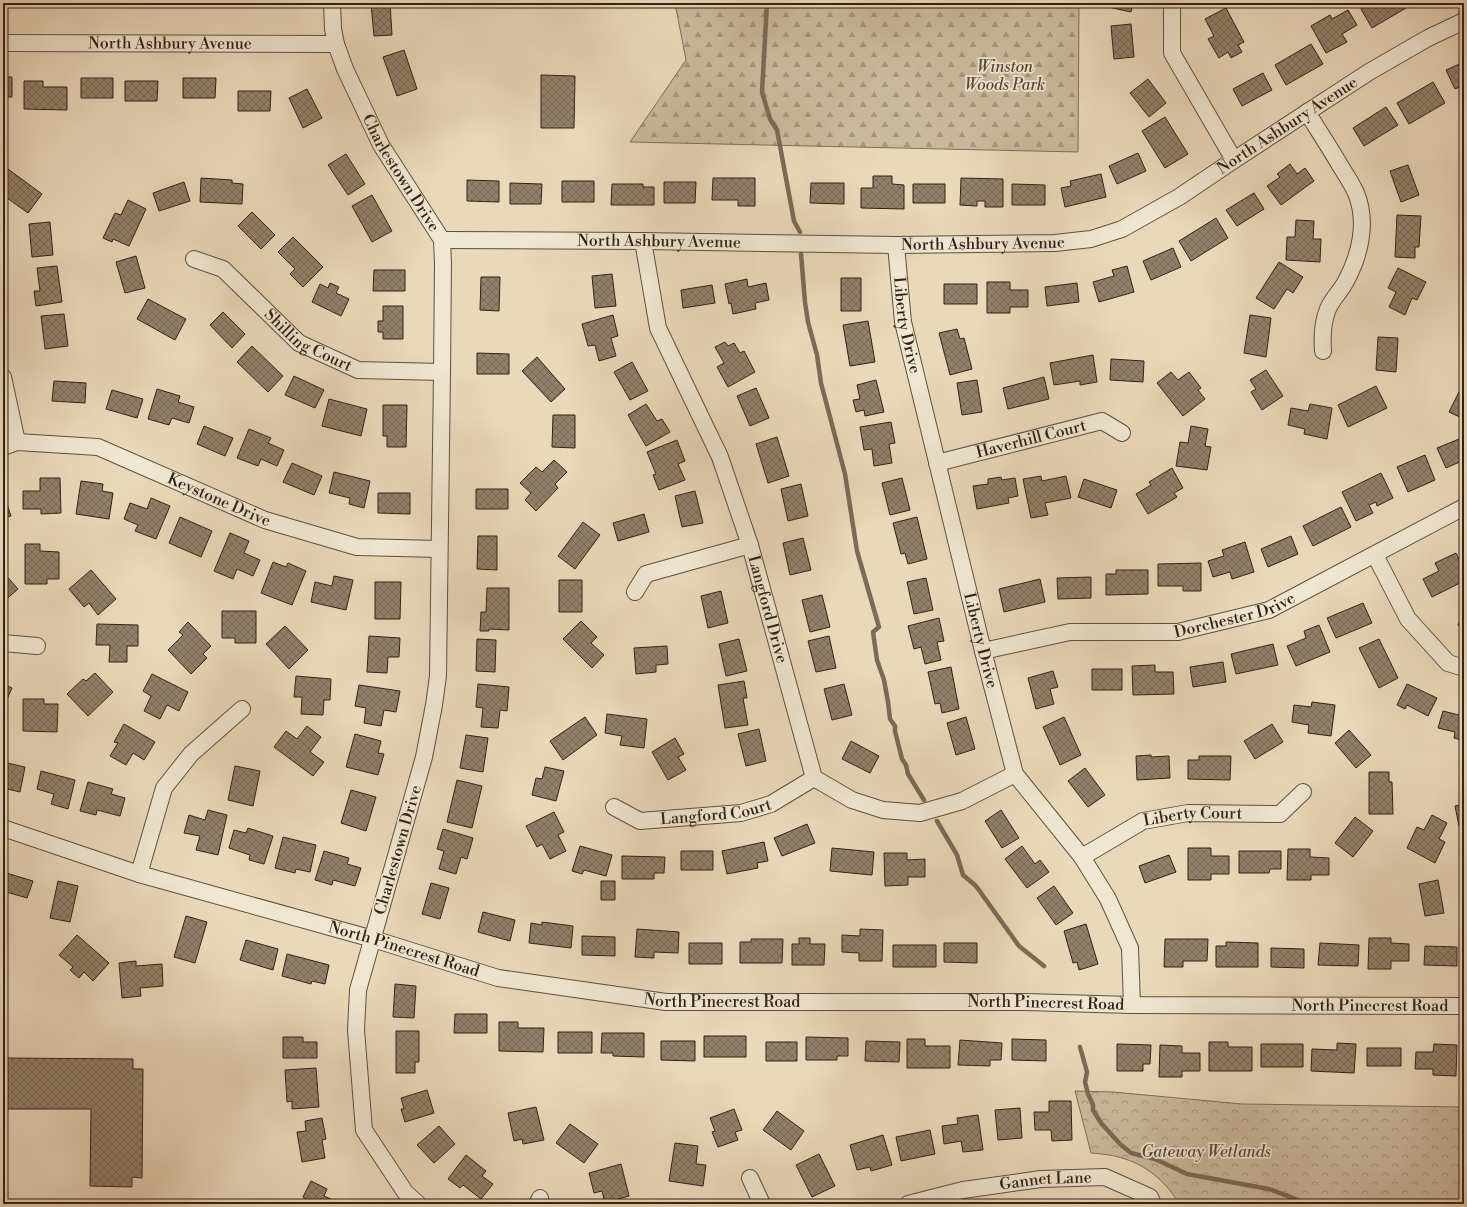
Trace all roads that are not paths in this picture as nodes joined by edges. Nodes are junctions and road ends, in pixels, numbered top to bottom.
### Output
1 (332, 3) edge
2 (1172, 3) edge
3 (1464, 21) edge
4 (3, 43) edge
5 (336, 44) junction
6 (1307, 112) junction
7 (1234, 160) junction
8 (442, 240) junction
9 (643, 240) junction
10 (896, 245) junction
11 (194, 259) dead end
12 (1323, 351) dead end
13 (442, 372) junction
14 (3, 377) edge
15 (1122, 432) dead end
16 (10, 444) edge
17 (937, 462) junction
18 (1464, 507) edge
19 (750, 545) junction
20 (439, 549) junction
21 (1375, 555) junction
22 (635, 592) dead end
23 (3, 643) edge
24 (37, 646) dead end
25 (983, 651) junction
26 (1464, 668) edge
27 (242, 709) dead end
28 (1015, 774) junction
29 (814, 778) junction
30 (1303, 792) dead end
31 (614, 807) dead end
32 (3, 828) edge
33 (1082, 857) junction
34 (139, 874) junction
35 (373, 939) junction
36 (1132, 1005) junction
37 (1464, 1006) edge
38 (750, 1178) dead end
39 (418, 1204) edge
40 (762, 1204) edge
41 (908, 1204) edge
42 (1153, 1204) edge

1 - 5 street, Charlestown Drive
2 - 7 street
3 - 6 street, North Ashbury Avenue
4 - 5 street, North Ashbury Avenue
5 - 8 street, Charlestown Drive
6 - 7 street, North Ashbury Avenue
6 - 12 street
7 - 10 street, North Ashbury Avenue
8 - 9 street, North Ashbury Avenue
8 - 13 street, Charlestown Drive
9 - 10 street, North Ashbury Avenue
9 - 19 street, Langford Drive
10 - 17 street, Liberty Drive
11 - 13 street, Shilling Court
13 - 20 street, Charlestown Drive
14 - 16 street
15 - 17 street, Haverhill Court
16 - 20 street, Keystone Drive
17 - 25 street, Liberty Drive
18 - 21 street, Dorchester Drive
19 - 22 street
19 - 29 street, Langford Drive
20 - 35 street, Charlestown Drive
21 - 25 street, Dorchester Drive
21 - 26 street
23 - 24 street
25 - 28 street, Liberty Drive
27 - 34 street
28 - 29 street
28 - 33 street, Liberty Drive
29 - 31 street, Langford Court
30 - 33 street, Liberty Court
32 - 34 street, North Pinecrest Road
33 - 36 street, Liberty Drive
34 - 35 street, North Pinecrest Road
35 - 36 street, North Pinecrest Road
35 - 39 street, Charlestown Drive
36 - 37 street, North Pinecrest Road
38 - 40 street
41 - 42 street, Gannet Lane

